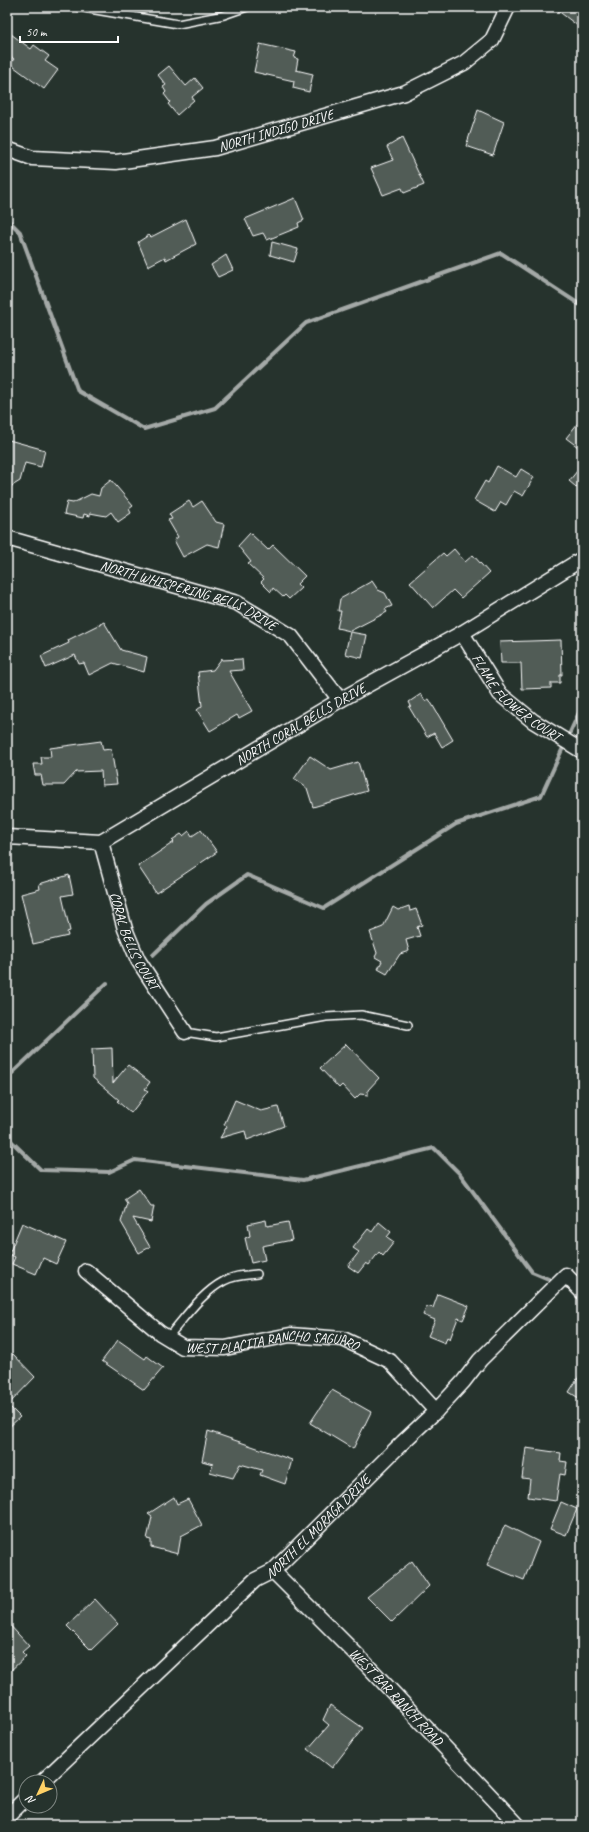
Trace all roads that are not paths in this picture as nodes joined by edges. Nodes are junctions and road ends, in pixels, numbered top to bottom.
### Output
1 (78, 7) edge
2 (247, 7) edge
3 (508, 7) edge
4 (7, 149) edge
5 (7, 538) edge
6 (582, 559) edge
7 (462, 633) junction
8 (340, 700) junction
9 (582, 751) edge
10 (7, 837) edge
11 (101, 842) junction
12 (408, 1025) dead end
13 (185, 1032) joint
14 (86, 1271) dead end
15 (257, 1274) dead end
16 (582, 1292) edge
17 (167, 1338) junction
18 (436, 1411) junction
19 (273, 1571) junction
20 (50, 1774) edge
21 (18, 1806) edge
22 (7, 1817) edge
23 (518, 1825) edge

1 - 2 lane
3 - 4 street, NORTH INDIGO DRIVE
5 - 8 street, NORTH WHISPERING BELLS DRIVE
6 - 7 street, NORTH CORAL BELLS DRIVE
7 - 8 street, NORTH CORAL BELLS DRIVE
7 - 9 street, FLAME FLOWER COURT
8 - 11 street, NORTH CORAL BELLS DRIVE
10 - 11 street
11 - 13 street, CORAL BELLS COURT
12 - 13 lane
14 - 17 street, WEST PLACITA RANCHO SAGUARO
15 - 17 lane
16 - 18 street, NORTH EL MORAGA DRIVE
17 - 18 street, WEST PLACITA RANCHO SAGUARO
18 - 19 street, NORTH EL MORAGA DRIVE
19 - 20 street, NORTH EL MORAGA DRIVE
19 - 23 street, WEST BAR RANCH ROAD
21 - 22 street

